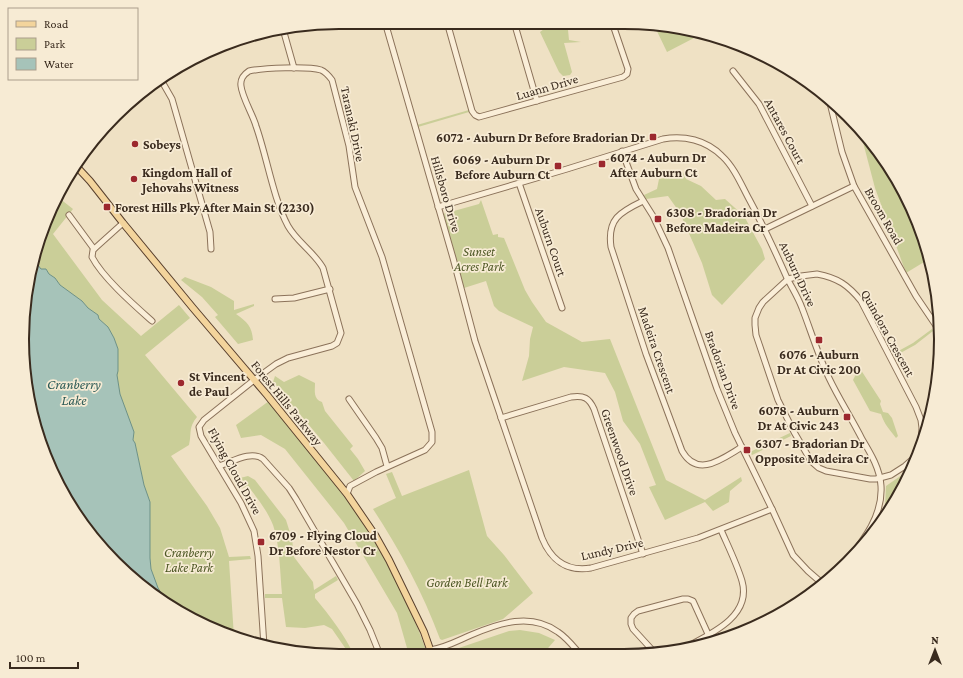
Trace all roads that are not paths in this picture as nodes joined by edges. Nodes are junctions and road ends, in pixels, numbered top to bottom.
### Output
1 (387, 29) edge
2 (449, 29) edge
3 (516, 29) edge
4 (614, 29) edge
5 (284, 34) edge
6 (294, 68) junction
7 (733, 71) dead end
8 (163, 84) edge
9 (537, 101) junction
10 (832, 109) edge
11 (622, 151) junction
12 (80, 169) edge
13 (519, 183) junction
14 (854, 186) junction
15 (642, 201) junction
16 (812, 206) junction
17 (438, 207) junction
18 (69, 215) dead end
19 (123, 223) junction
20 (765, 229) junction
21 (211, 248) dead end
22 (94, 249) junction
23 (788, 279) junction
24 (330, 289) junction
25 (275, 299) dead end
26 (562, 308) dead end
27 (152, 321) dead end
28 (933, 321) edge
29 (254, 380) junction
30 (349, 399) dead end
31 (501, 418) junction
32 (922, 425) edge
33 (742, 447) junction
34 (908, 463) edge
35 (219, 466) junction
36 (387, 466) junction
37 (880, 478) junction
38 (347, 494) junction
39 (772, 509) junction
40 (869, 529) edge
41 (721, 530) junction
42 (643, 554) junction
43 (819, 580) edge
44 (708, 634) junction
45 (264, 639) edge
46 (699, 639) edge
47 (650, 647) edge
48 (378, 649) edge
49 (430, 649) edge
50 (438, 649) edge
51 (575, 649) edge

1 - 17 street, Hillsboro Drive
2 - 9 street, Luann Drive
3 - 9 street
4 - 9 street, Luann Drive
5 - 6 street
6 - 24 street, Taranaki Drive
6 - 36 street, Taranaki Drive
7 - 16 street, Antares Court
8 - 21 street
10 - 14 street, Broom Road
11 - 13 street, Auburn Drive
11 - 15 street, Bradorian Drive
11 - 20 street, Auburn Drive
12 - 19 main road, Forest Hills Parkway
13 - 17 street, Auburn Drive
13 - 26 street, Auburn Court
14 - 16 street
14 - 28 street, Broom Road
15 - 33 street, Bradorian Drive
15 - 33 street, Madeira Crescent
16 - 20 street
17 - 31 street, Hillsboro Drive
18 - 22 street
19 - 22 street
19 - 29 main road, Forest Hills Parkway
20 - 23 street, Auburn Drive
22 - 27 street
23 - 32 street, Quindora Crescent
23 - 37 street, Auburn Drive
23 - 37 street
24 - 25 street
24 - 29 street, Taranaki Drive
29 - 35 street, Flying Cloud Drive
29 - 38 main road, Forest Hills Parkway
30 - 36 street
31 - 42 street, Lundy Drive
31 - 42 street, Greenwood Drive
33 - 39 street, Bradorian Drive
34 - 37 street, Quindora Crescent
35 - 45 street, Flying Cloud Drive
35 - 48 street
36 - 38 street, Taranaki Drive
37 - 40 street, Auburn Drive
38 - 49 main road, Forest Hills Parkway
39 - 41 street, Lundy Drive
39 - 43 street, Bradorian Drive
41 - 42 street, Lundy Drive
41 - 44 street
44 - 46 street
44 - 47 street
50 - 51 street

